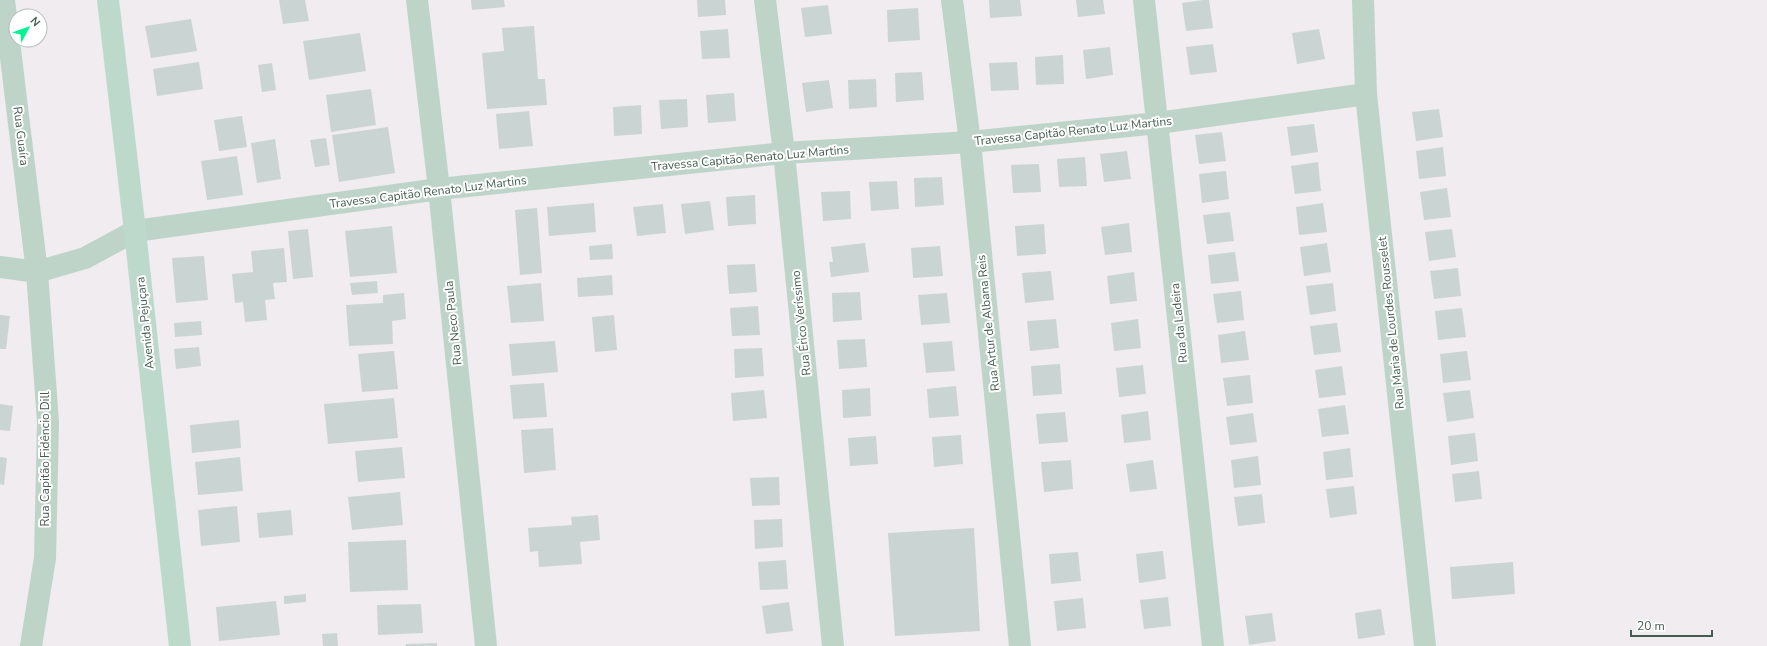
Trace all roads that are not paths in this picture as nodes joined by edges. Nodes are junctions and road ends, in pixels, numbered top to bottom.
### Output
1 (4, 0) edge
2 (108, 0) edge
3 (417, 0) edge
4 (765, 0) edge
5 (952, 0) edge
6 (1144, 0) edge
7 (1364, 0) edge
8 (1366, 94) junction
9 (1158, 123) junction
10 (970, 142) junction
11 (784, 153) junction
12 (439, 189) junction
13 (135, 231) junction
14 (0, 267) edge
15 (38, 272) junction
16 (31, 646) edge
17 (180, 646) edge
18 (486, 646) edge
19 (833, 646) edge
20 (1020, 646) edge
21 (1213, 646) edge
22 (1425, 646) edge

1 - 15 street, Rua Guaíra
2 - 13 street, Avenida Pejuçara
3 - 12 street, Rua Neco Paula
4 - 11 street, Rua Érico Veríssimo
5 - 10 street, Rua Artur de Albana Reis
6 - 9 street, Rua da Ladeira
7 - 8 street, Rua Maria de Lourdes Rousselet
8 - 9 street, Travessa Capitão Renato Luz Martins
8 - 22 street, Rua Maria de Lourdes Rousselet
9 - 10 street, Travessa Capitão Renato Luz Martins
9 - 21 street, Rua da Ladeira
10 - 11 street, Travessa Capitão Renato Luz Martins
10 - 20 street, Rua Artur de Albana Reis
11 - 12 street, Travessa Capitão Renato Luz Martins
11 - 19 street, Rua Érico Veríssimo
12 - 13 street, Travessa Capitão Renato Luz Martins
12 - 18 street, Rua Neco Paula
13 - 15 street
13 - 17 street, Avenida Pejuçara
14 - 15 street
15 - 16 street, Rua Capitão Fidêncio Dill

